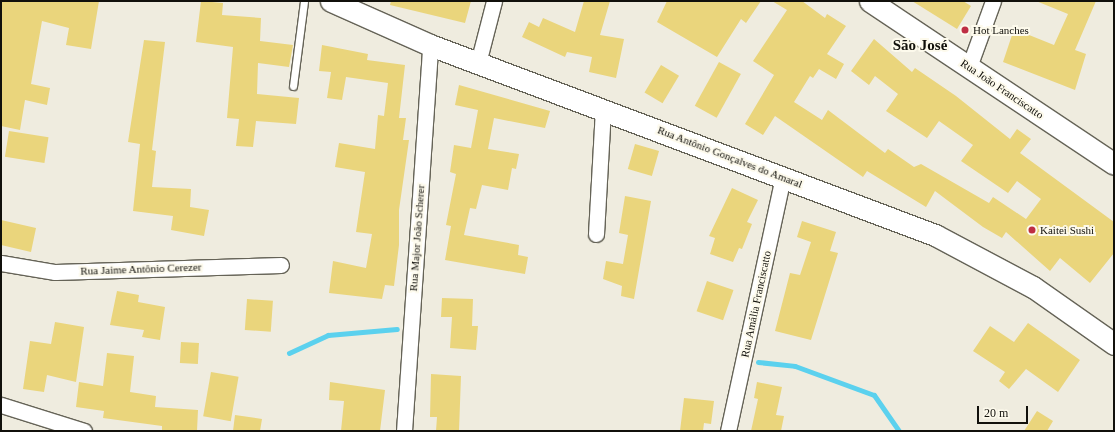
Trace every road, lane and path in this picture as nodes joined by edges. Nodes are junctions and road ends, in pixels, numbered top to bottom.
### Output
1 (304, 1) edge
2 (331, 1) edge
3 (494, 1) edge
4 (870, 1) edge
5 (993, 1) edge
6 (430, 44) junction
7 (478, 63) junction
8 (969, 67) junction
9 (293, 86) dead end
10 (603, 110) junction
11 (1114, 164) edge
12 (783, 177) junction
13 (596, 234) dead end
14 (1, 264) edge
15 (281, 265) dead end
16 (1114, 344) edge
17 (1, 405) edge
18 (62, 428) edge
19 (84, 431) edge
20 (404, 431) edge
21 (728, 431) edge

1 - 9 lane
2 - 6 street, Rua Antônio Gonçalves do Amaral
3 - 7 street
4 - 8 street, Rua João Franciscatto
5 - 8 street
6 - 7 street, Rua Antônio Gonçalves do Amaral
6 - 20 street, Rua Major João Scherer
7 - 10 street, Rua Antônio Gonçalves do Amaral
8 - 11 street, Rua João Franciscatto
10 - 12 street, Rua Antônio Gonçalves do Amaral
10 - 13 street
12 - 16 street, Rua Antônio Gonçalves do Amaral
12 - 21 street, Rua Amália Franciscatto
14 - 15 street, Rua Jaime Antônio Cerezer
17 - 18 street
18 - 19 street

